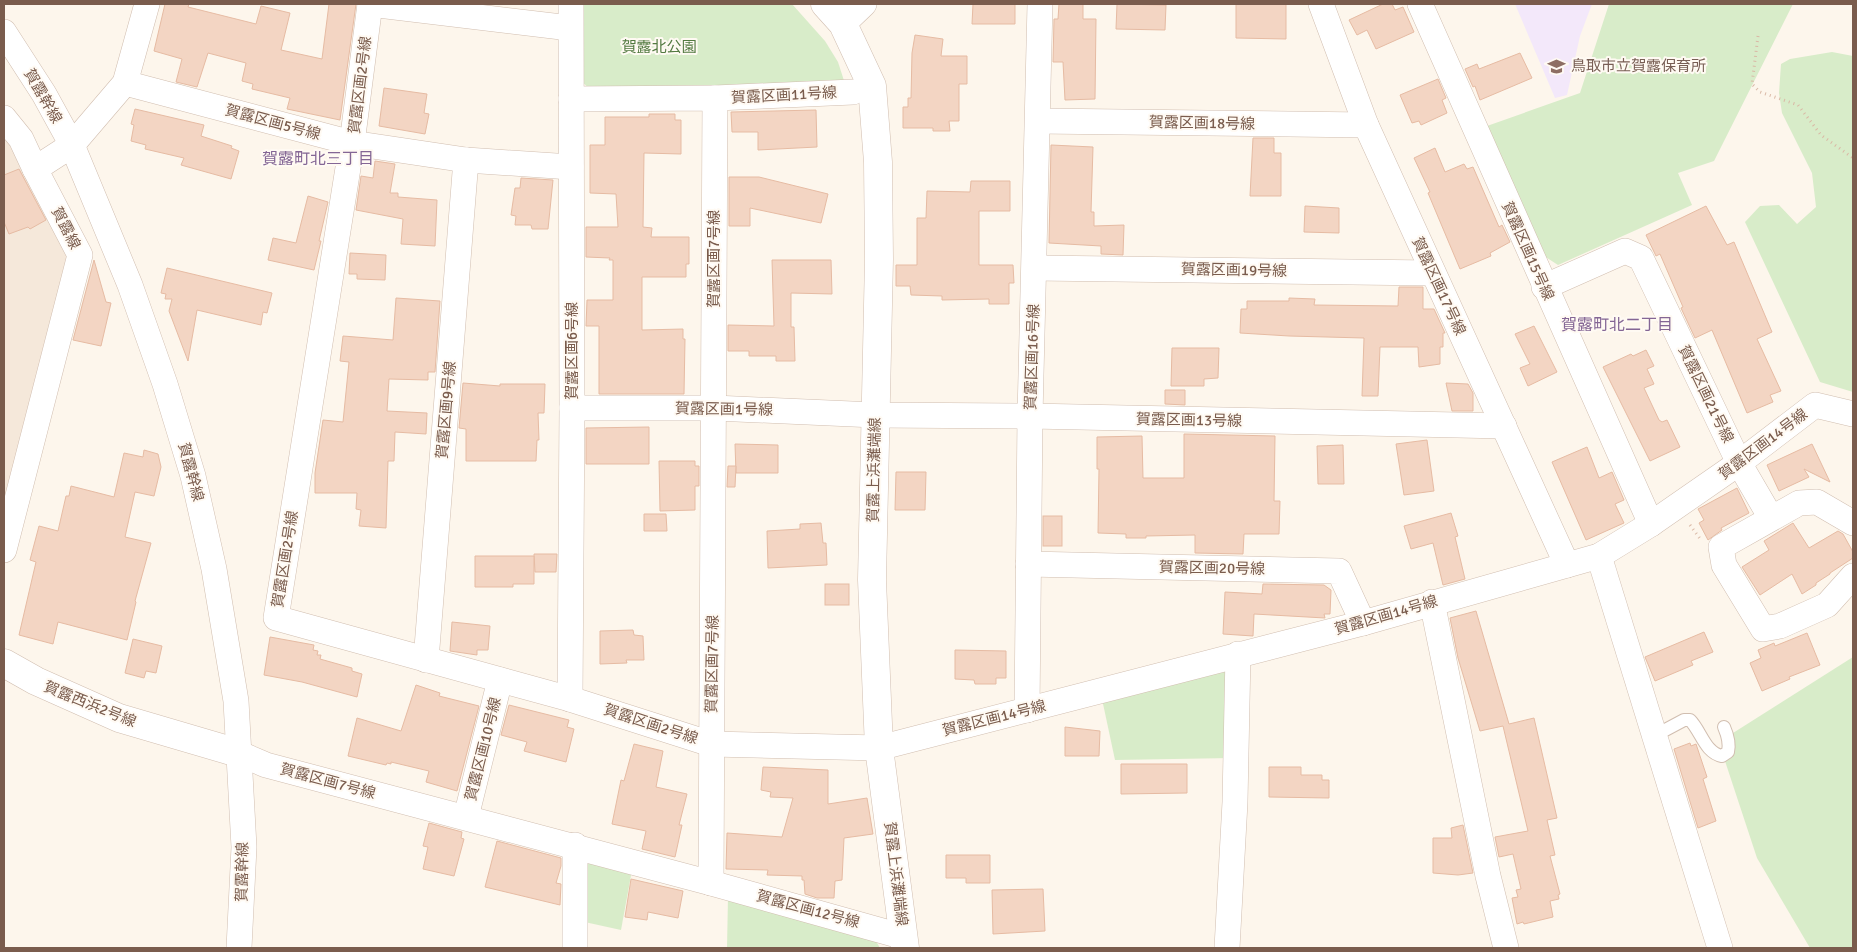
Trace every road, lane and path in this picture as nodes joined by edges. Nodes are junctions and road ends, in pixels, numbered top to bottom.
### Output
1 (147, 4) edge
2 (370, 4) edge
3 (825, 4) edge
4 (864, 4) edge
5 (1040, 4) edge
6 (1320, 4) edge
7 (1420, 4) edge
8 (570, 16) edge
9 (843, 24) junction
10 (4, 32) edge
11 (1758, 36) dead end
12 (125, 83) junction
13 (853, 92) dead end
14 (714, 98) junction
15 (572, 99) junction
16 (4, 118) edge
17 (1038, 121) junction
18 (1366, 125) junction
19 (352, 143) junction
20 (72, 145) junction
21 (1853, 158) edge
22 (466, 160) junction
23 (571, 167) junction
24 (35, 169) junction
25 (1034, 268) junction
26 (1433, 272) junction
27 (1544, 287) junction
28 (572, 408) junction
29 (714, 408) junction
30 (1853, 414) edge
31 (874, 415) junction
32 (1030, 416) junction
33 (1504, 426) junction
34 (1739, 462) junction
35 (1771, 518) junction
36 (1853, 523) edge
37 (1651, 524) junction
38 (4, 550) edge
39 (1599, 556) junction
40 (1028, 564) junction
41 (1566, 565) junction
42 (1853, 576) edge
43 (1432, 602) junction
44 (1363, 623) junction
45 (1238, 654) junction
46 (426, 660) junction
47 (4, 663) edge
48 (500, 680) junction
49 (570, 699) junction
50 (1027, 710) junction
51 (1724, 727) dead end
52 (1654, 736) junction
53 (711, 744) junction
54 (879, 748) junction
55 (238, 753) junction
56 (466, 817) junction
57 (575, 846) junction
58 (711, 883) junction
59 (904, 942) edge
60 (240, 948) edge
61 (576, 948) edge
62 (1227, 948) edge
63 (1506, 948) edge
64 (1720, 948) edge

1 - 12 street
2 - 8 street
2 - 19 street, 賀露区画2号線
3 - 9 street, 賀露上浜灘端線
4 - 9 street
5 - 17 street, 賀露区画16号線
6 - 18 street, 賀露区画17号線
7 - 27 street, 賀露区画15号線
8 - 15 street, 賀露区画6号線
9 - 31 street, 賀露上浜灘端線
10 - 20 street, 賀露幹線
11 - 21 path
12 - 19 street, 賀露区画5号線
12 - 20 street
13 - 14 street, 賀露区画11号線
14 - 15 street
14 - 29 street, 賀露区画7号線
15 - 23 street, 賀露区画6号線
16 - 24 street, 賀露線
17 - 18 street, 賀露区画18号線
17 - 25 street, 賀露区画16号線
18 - 26 street, 賀露区画17号線
19 - 22 street, 賀露区画5号線
19 - 46 street, 賀露区画2号線
20 - 24 street
20 - 55 street, 賀露幹線
22 - 23 street, 賀露区画5号線
22 - 46 street, 賀露区画9号線
23 - 28 street, 賀露区画6号線
24 - 38 street, 賀露線
25 - 26 street, 賀露区画19号線
25 - 32 street, 賀露区画16号線
26 - 33 street, 賀露区画17号線
27 - 34 street, 賀露区画21号線
27 - 37 street, 賀露区画15号線
28 - 29 street, 賀露区画1号線
28 - 49 street, 賀露区画6号線
29 - 31 street, 賀露区画1号線
29 - 53 street, 賀露区画7号線
30 - 34 street, 賀露区画14号線
31 - 32 street, 賀露区画13号線
31 - 54 street, 賀露上浜灘端線
32 - 33 street, 賀露区画13号線
32 - 40 street, 賀露区画16号線
33 - 41 street, 賀露区画17号線
34 - 35 street, 賀露区画21号線
34 - 37 street, 賀露区画14号線
35 - 36 street
35 - 42 street
37 - 39 street, 賀露区画14号線
39 - 41 street, 賀露区画14号線
39 - 52 street
40 - 44 street, 賀露区画20号線
40 - 50 street, 賀露区画16号線
41 - 43 street, 賀露区画14号線
43 - 44 street, 賀露区画14号線
43 - 63 street
44 - 45 street, 賀露区画14号線
45 - 50 street, 賀露区画14号線
45 - 62 street
46 - 48 street, 賀露区画2号線
47 - 55 street, 賀露西浜2号線
48 - 49 street, 賀露区画2号線
48 - 56 street, 賀露区画10号線
49 - 53 street, 賀露区画2号線
50 - 54 street, 賀露区画14号線
51 - 52 lane
52 - 64 street
53 - 54 street, 賀露区画2号線
53 - 58 street, 賀露区画7号線
54 - 59 street, 賀露上浜灘端線
55 - 56 street, 賀露区画7号線
55 - 60 street, 賀露幹線
56 - 57 street, 賀露区画7号線
57 - 58 street, 賀露区画7号線
57 - 61 street
58 - 59 street, 賀露区画12号線

